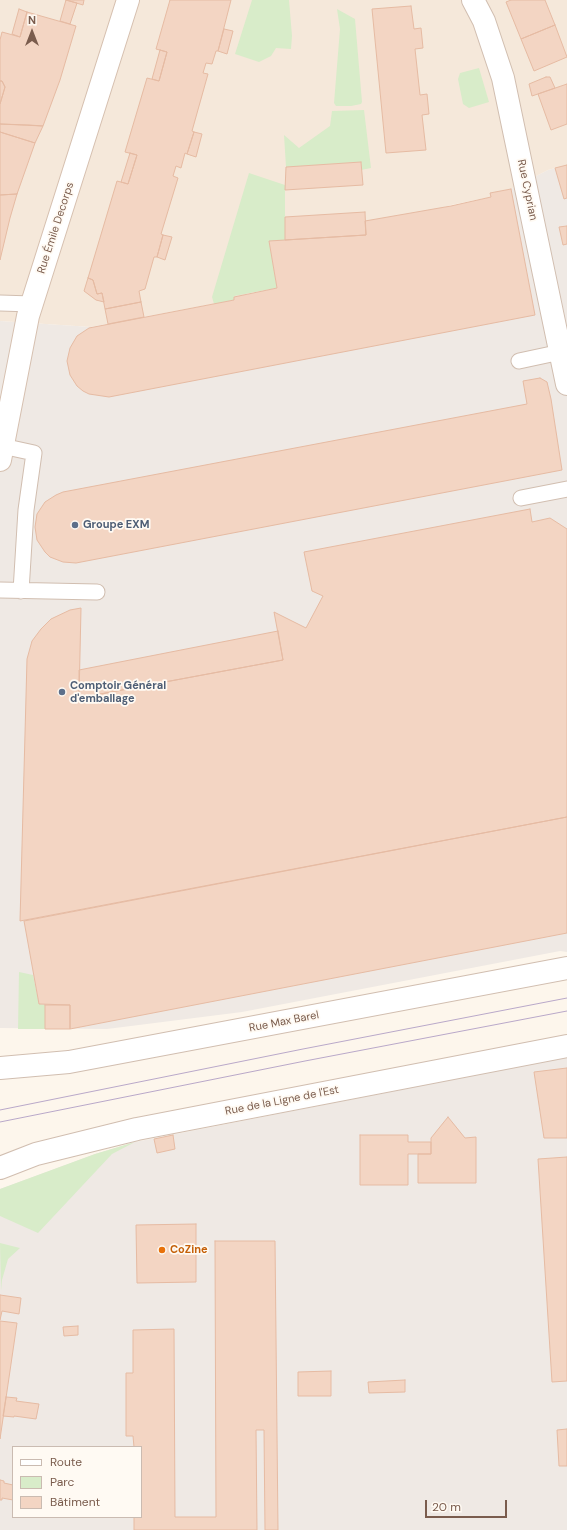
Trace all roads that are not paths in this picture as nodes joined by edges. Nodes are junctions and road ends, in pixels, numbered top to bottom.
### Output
1 (128, 0) edge
2 (473, 0) edge
3 (0, 303) edge
4 (32, 304) junction
5 (561, 352) junction
6 (519, 361) dead end
7 (567, 384) edge
8 (1, 453) edge
9 (567, 489) edge
10 (521, 498) dead end
11 (0, 590) edge
12 (21, 591) junction
13 (97, 592) dead end
14 (567, 968) edge
15 (567, 1046) edge
16 (0, 1068) edge
17 (0, 1168) edge

1 - 4 street, Rue Émile Decorps
2 - 5 street, Rue Cyprian
3 - 4 lane
4 - 8 street, Rue Émile Decorps
5 - 6 lane
5 - 7 street, Rue Cyprian
8 - 12 lane
9 - 10 lane
11 - 12 lane
12 - 13 lane
14 - 16 street, Rue Max Barel
15 - 17 street, Rue de la Ligne de l'Est

